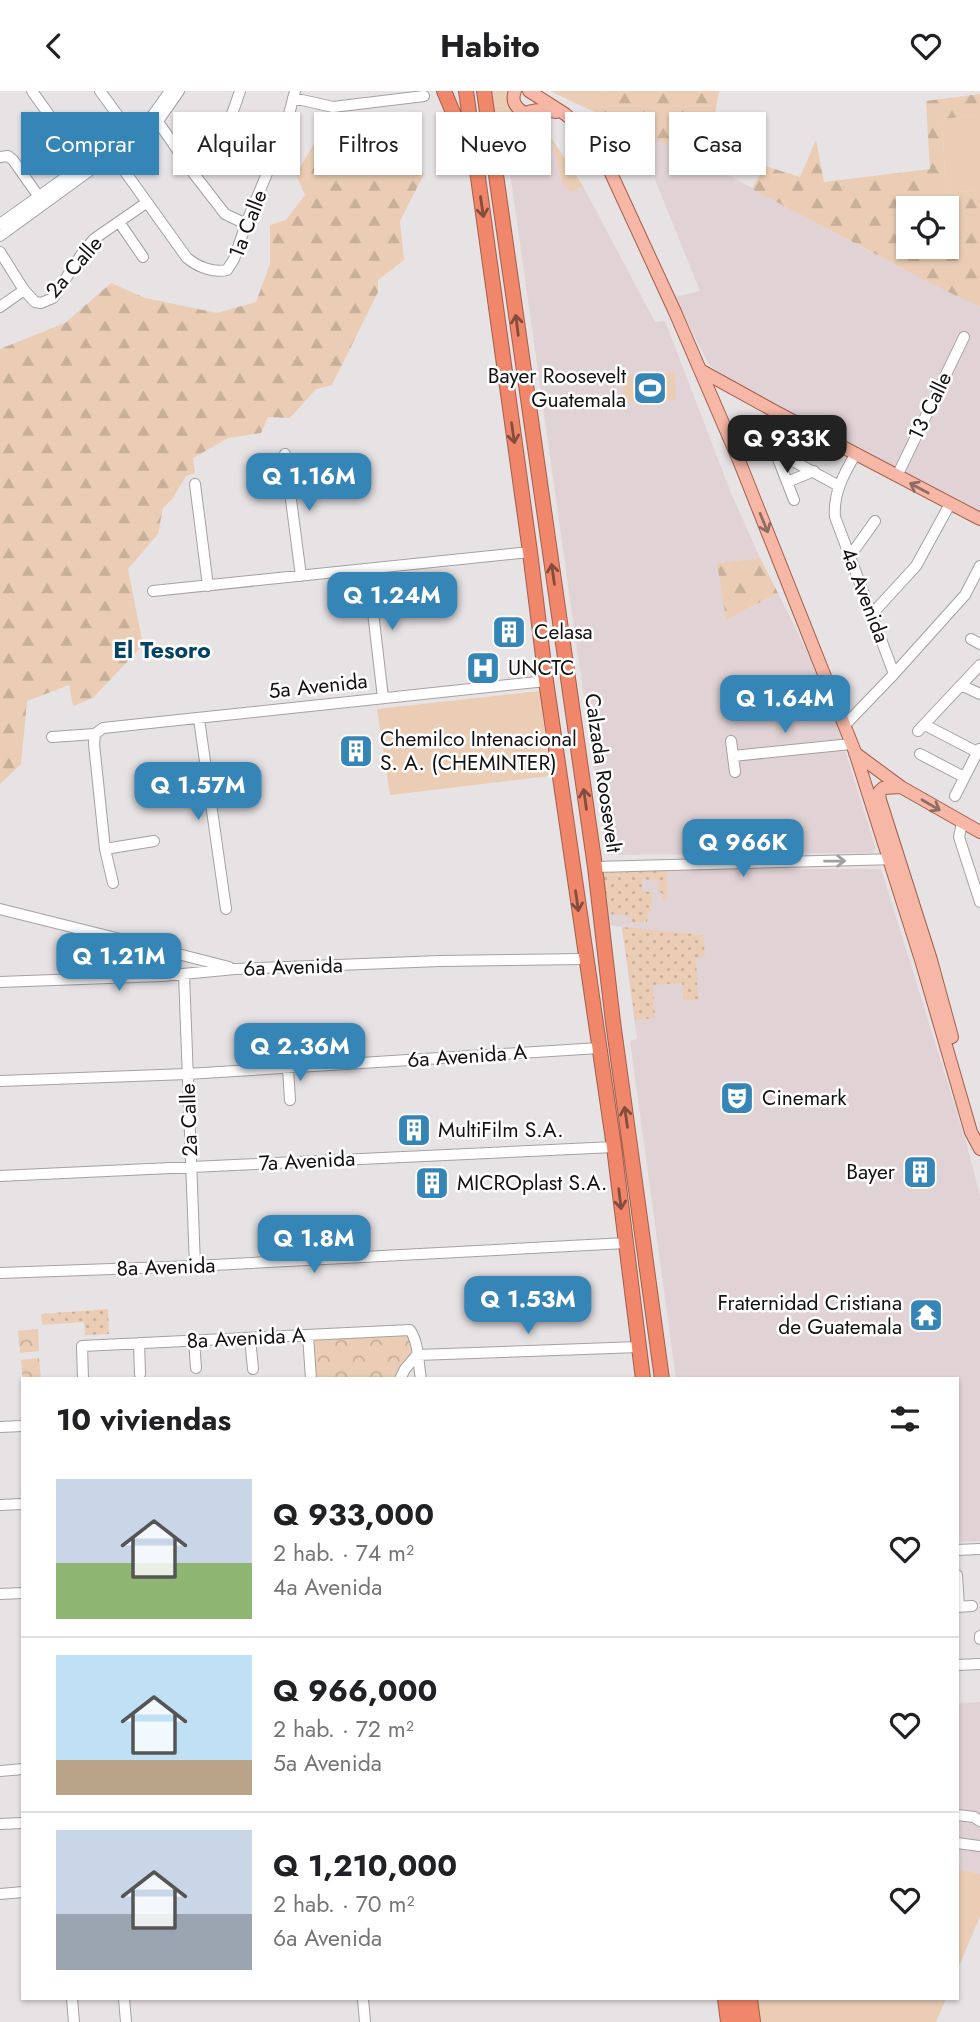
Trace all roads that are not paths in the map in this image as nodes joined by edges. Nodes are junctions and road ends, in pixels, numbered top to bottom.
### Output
1 (32, 91) edge
2 (100, 91) edge
3 (170, 91) edge
4 (179, 91) edge
5 (240, 91) edge
6 (444, 91) edge
7 (466, 91) edge
8 (484, 91) edge
9 (515, 91) edge
10 (529, 91) edge
11 (294, 95) edge
12 (381, 96) edge
13 (424, 96) dead end
14 (47, 112) edge
15 (115, 112) edge
16 (159, 112) edge
17 (234, 112) edge
18 (453, 112) edge
19 (469, 112) edge
20 (487, 112) edge
21 (523, 112) edge
22 (528, 112) edge
23 (159, 114) edge
24 (565, 114) joint
25 (159, 122) edge
26 (173, 143) edge
27 (1, 156) edge
28 (71, 175) edge
29 (80, 175) edge
30 (126, 175) edge
31 (195, 175) edge
32 (478, 175) edge
33 (497, 175) edge
34 (612, 175) edge
35 (39, 197) junction
36 (146, 203) junction
37 (119, 222) junction
38 (0, 224) edge
39 (246, 225) junction
40 (0, 236) edge
41 (0, 252) edge
42 (143, 257) dead end
43 (24, 290) junction
44 (0, 307) edge
45 (964, 337) dead end
46 (521, 353) junction
47 (502, 354) junction
48 (700, 370) junction
49 (741, 393) junction
50 (716, 407) junction
51 (730, 440) junction
52 (775, 451) junction
53 (856, 453) junction
54 (285, 454) dead end
55 (814, 471) junction
56 (897, 476) junction
57 (787, 482) junction
58 (194, 484) dead end
59 (839, 486) junction
60 (794, 500) dead end
61 (950, 504) junction
62 (979, 516) edge
63 (875, 521) dead end
64 (530, 552) junction
65 (850, 556) junction
66 (980, 566) edge
67 (368, 569) junction
68 (302, 576) junction
69 (208, 586) junction
70 (153, 591) dead end
71 (536, 601) junction
72 (872, 614) junction
73 (980, 665) edge
74 (894, 674) junction
75 (546, 681) junction
76 (961, 685) junction
77 (980, 694) edge
78 (383, 698) junction
79 (199, 719) junction
80 (844, 726) junction
81 (95, 734) junction
82 (52, 737) dead end
83 (731, 741) dead end
84 (853, 748) junction
85 (979, 749) edge
86 (920, 754) dead end
87 (733, 756) junction
88 (735, 772) dead end
89 (964, 777) junction
90 (901, 787) junction
91 (955, 796) dead end
92 (962, 823) junction
93 (980, 832) edge
94 (154, 841) dead end
95 (105, 849) junction
96 (893, 859) junction
97 (595, 867) junction
98 (113, 883) dead end
99 (980, 902) edge
100 (0, 909) edge
101 (226, 909) dead end
102 (586, 959) junction
103 (236, 969) junction
104 (184, 974) junction
105 (0, 982) edge
106 (613, 1022) junction
107 (599, 1048) junction
108 (288, 1068) junction
109 (187, 1074) junction
110 (0, 1081) edge
111 (290, 1100) dead end
112 (614, 1147) junction
113 (980, 1149) edge
114 (190, 1167) junction
115 (0, 1176) edge
116 (626, 1243) junction
117 (629, 1265) junction
118 (195, 1266) junction
119 (0, 1273) edge
120 (308, 1335) junction
121 (250, 1338) junction
122 (194, 1340) junction
123 (139, 1343) junction
124 (657, 1343) junction
125 (639, 1347) junction
126 (417, 1355) junction
127 (197, 1368) dead end
128 (253, 1369) dead end
129 (140, 1374) dead end
130 (83, 1377) edge
131 (311, 1377) edge
132 (401, 1377) edge
133 (421, 1377) edge
134 (643, 1377) edge
135 (656, 1377) edge
136 (662, 1377) edge
137 (21, 1426) edge
138 (0, 1427) edge
139 (21, 1504) edge
140 (0, 1505) edge
141 (959, 1549) edge
142 (980, 1549) edge
143 (21, 1593) edge
144 (0, 1594) edge
145 (972, 1606) dead end
146 (959, 1607) edge
147 (980, 1664) edge
148 (959, 1665) edge
149 (21, 1769) edge
150 (0, 1771) edge
151 (959, 1815) edge
152 (980, 1821) edge
153 (21, 1823) edge
154 (0, 1824) edge
155 (959, 1843) edge
156 (980, 1846) edge
157 (21, 1892) edge
158 (0, 1895) edge
159 (72, 2000) edge
160 (124, 2000) edge
161 (363, 2000) edge
162 (725, 2000) edge
163 (739, 2000) edge
164 (750, 2000) edge
165 (74, 2022) edge
166 (126, 2022) edge
167 (365, 2022) edge
168 (728, 2022) edge
169 (744, 2022) edge
170 (753, 2022) edge

1 - 14 street
2 - 15 street
3 - 16 street
4 - 23 street
5 - 17 street
6 - 18 highway
7 - 19 highway, Calzada Roosevelt
8 - 20 highway, Calzada Roosevelt
9 - 21 main road
10 - 24 main road
11 - 12 street
11 - 39 street, 1a Calle
12 - 13 street
22 - 24 main road
25 - 26 street
27 - 35 street
28 - 35 street
29 - 40 street
30 - 36 street
31 - 39 street
32 -> 47 highway, Calzada Roosevelt
46 -> 33 highway, Calzada Roosevelt
34 - 48 main road
35 - 38 street
36 - 37 street, 2a Calle
36 - 39 street, 1a Calle
37 - 42 street
37 - 43 street, 2a Calle
41 - 43 street
43 - 44 street, 2a Calle
45 - 56 street, 13 Calle
46 - 47 highway
97 -> 46 highway, Calzada Roosevelt
47 -> 64 highway, Calzada Roosevelt
48 - 49 main road
48 - 50 main road
49 - 50 main road
49 - 53 main road
50 - 51 main road
51 - 52 street
51 -> 80 main road
52 - 55 street
52 - 57 street
53 - 56 main road
53 - 59 street
54 - 68 street
55 - 57 street
55 - 59 street
61 -> 56 main road
57 - 60 street
58 - 69 street
59 - 65 street, 4a Avenida
61 - 62 main road
61 - 72 street
63 - 65 street
64 - 67 street
64 - 71 highway, Calzada Roosevelt
65 - 72 street, 4a Avenida
66 - 74 street
67 - 68 street
67 - 78 street
68 - 69 street
69 - 70 street
71 - 75 highway, Calzada Roosevelt
71 - 97 highway
72 - 74 street, 4a Avenida
73 - 76 street
74 - 80 street
75 - 78 street, 5a Avenida
75 -> 102 highway, Calzada Roosevelt
76 - 77 street
76 - 85 street
78 - 79 street, 5a Avenida
79 - 81 street, 5a Avenida
79 - 101 street
80 - 84 main road
81 - 82 street, 5a Avenida
81 - 95 street
83 - 87 street
84 - 87 street
84 - 90 main road
84 - 96 main road
85 - 89 street
86 - 89 street
87 - 88 street
89 - 91 street
90 -> 92 main road
90 - 96 main road
92 - 93 main road
92 - 99 street
94 - 95 street
95 - 98 street
97 -> 96 street
96 - 113 main road
97 - 106 highway, Calzada Roosevelt
100 - 103 street
102 - 103 street, 6a Avenida
102 - 106 highway
102 - 107 highway, Calzada Roosevelt
103 - 104 street, 6a Avenida
104 - 105 street, 6a Avenida
104 - 109 street, 2a Calle
124 -> 106 highway, Calzada Roosevelt
107 - 108 street, 6a Avenida A
107 - 112 highway, Calzada Roosevelt
108 - 109 street, 6a Avenida A
108 - 111 street
109 - 110 street, 6a Avenida A
109 - 114 street, 2a Calle
112 - 114 street, 7a Avenida
112 -> 116 highway, Calzada Roosevelt
114 - 115 street, 7a Avenida
114 - 118 street, 2a Calle
116 - 117 highway, Calzada Roosevelt
116 - 118 street, 8a Avenida
117 - 124 highway
117 - 125 highway, Calzada Roosevelt
118 - 119 street, 8a Avenida
120 - 121 street, 8a Avenida A
120 - 126 street, 8a Avenida A
120 - 131 street
121 - 122 street, 8a Avenida A
121 - 128 street
122 - 123 street, 8a Avenida A
122 - 127 street
123 - 129 street
123 - 130 street, 8a Avenida A
124 - 136 highway, Calzada Roosevelt
125 - 126 street
125 - 134 highway, Calzada Roosevelt
125 - 135 highway
126 - 132 street
126 - 133 street
137 - 138 street
139 - 140 street
141 - 142 street
143 - 144 street
145 - 146 street
147 - 148 street
149 - 150 street
151 - 152 street
153 - 154 street
155 - 156 street
157 - 158 street
159 - 165 street
160 - 166 street
161 - 167 street
162 - 168 highway
163 - 169 highway
164 - 170 highway

